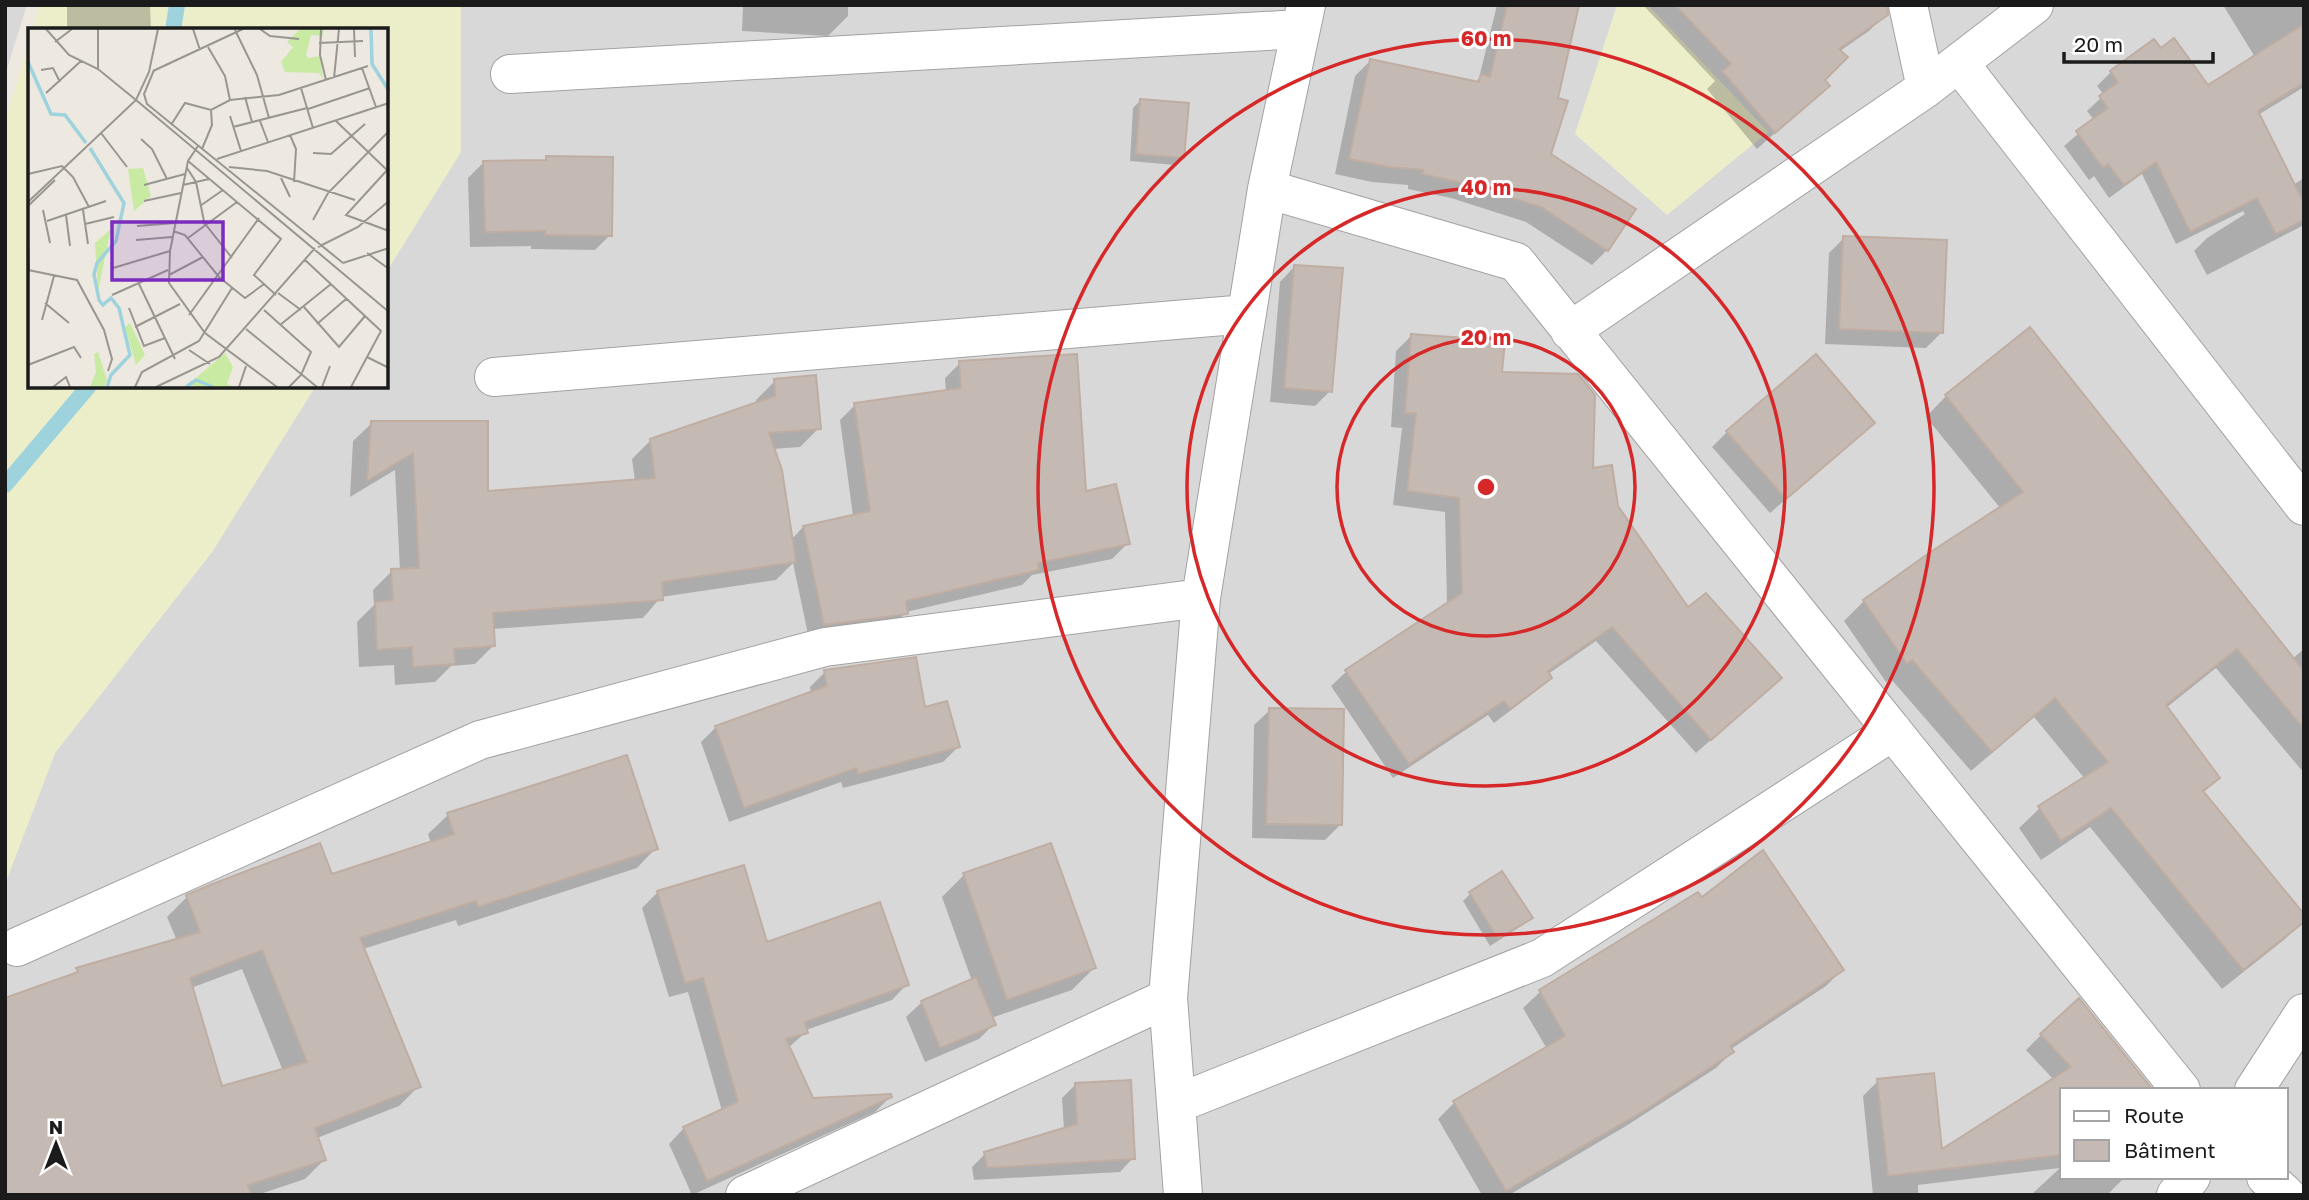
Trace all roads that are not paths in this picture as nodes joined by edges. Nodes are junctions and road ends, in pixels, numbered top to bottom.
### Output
1 (1908, 5) edge
2 (2034, 5) edge
3 (1303, 17) edge
4 (1959, 63) junction
5 (510, 74) dead end
6 (1926, 88) junction
7 (1267, 189) junction
8 (1247, 314) junction
9 (1570, 331) junction
10 (494, 377) dead end
11 (2304, 506) edge
12 (1201, 598) junction
13 (1893, 731) junction
14 (17, 947) dead end
15 (1168, 998) junction
16 (2304, 1013) edge
17 (2179, 1088) edge
18 (2255, 1088) edge
19 (1176, 1104) junction
20 (2189, 1179) edge
21 (2268, 1179) edge
22 (745, 1195) edge
23 (1183, 1195) edge
24 (2176, 1195) edge
25 (2286, 1195) edge

1 - 6 street
2 - 4 street
3 - 5 street
3 - 7 street
4 - 6 street
4 - 11 street
6 - 9 street
7 - 8 street
7 - 9 street
8 - 10 street
8 - 12 street
9 - 13 street
12 - 14 street
12 - 15 street
13 - 17 street
13 - 19 street
15 - 19 street
15 - 22 street
16 - 18 street
19 - 23 street
20 - 24 street
21 - 25 street

